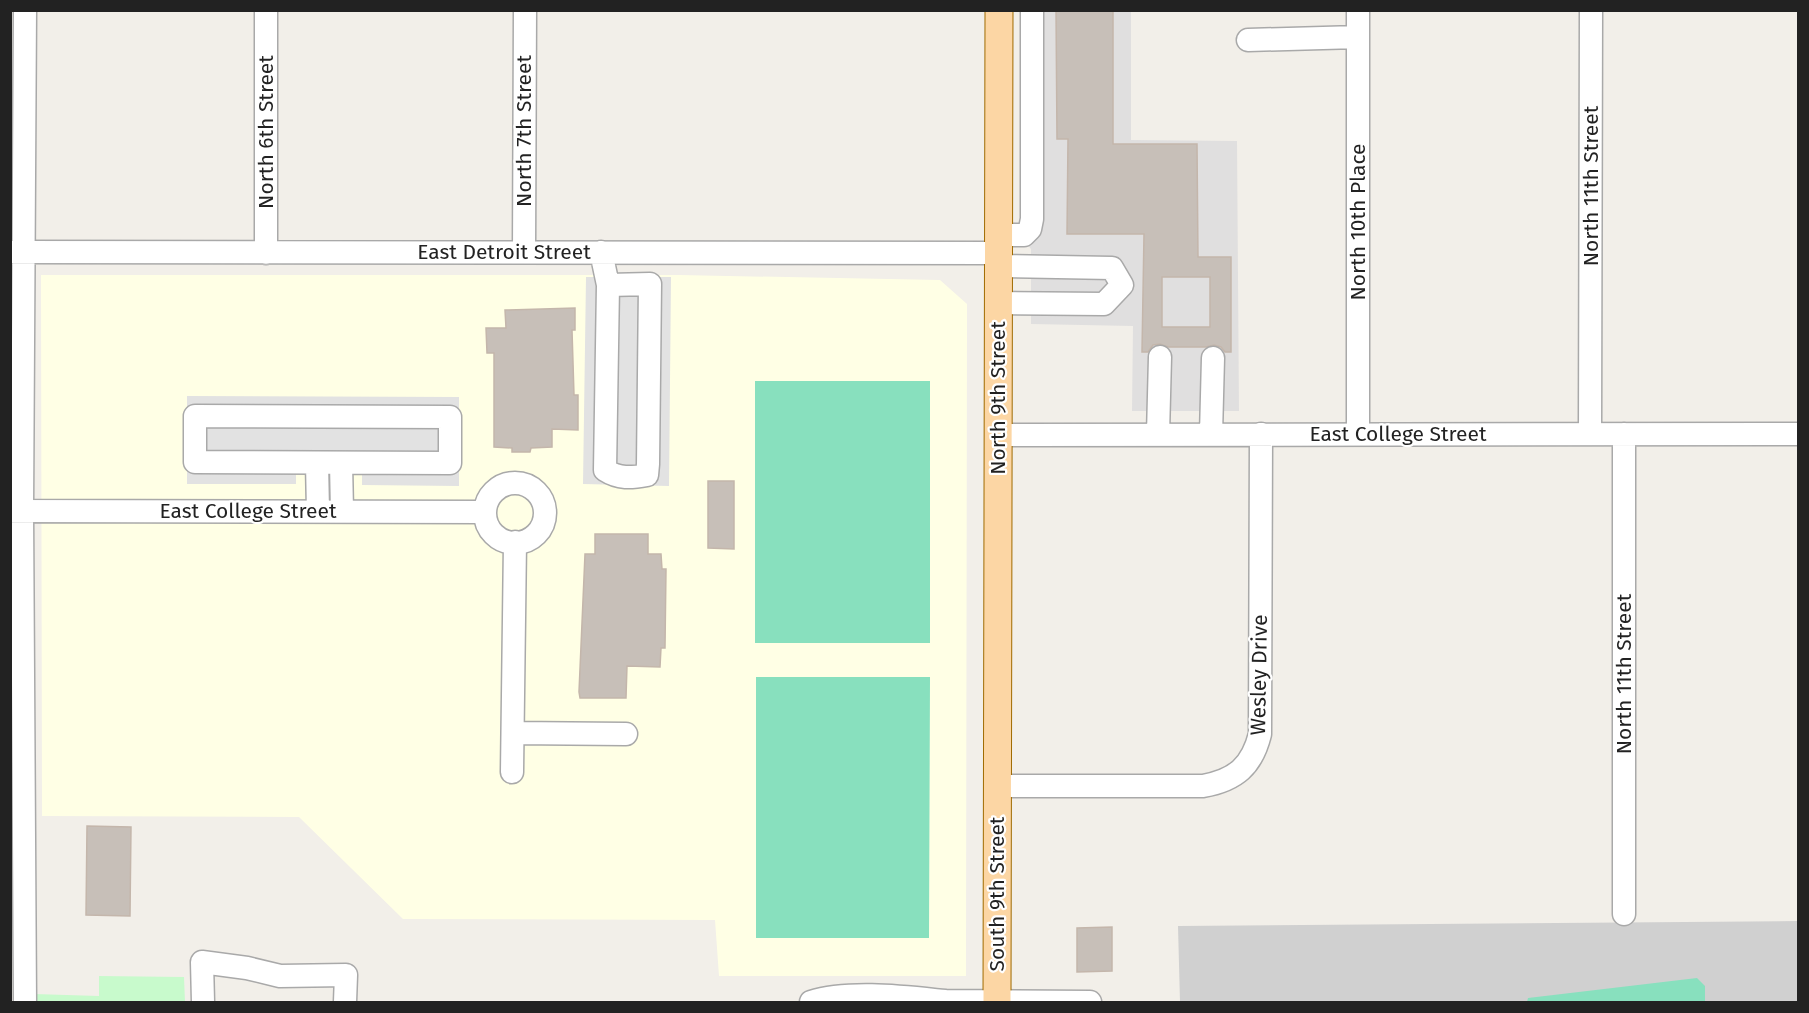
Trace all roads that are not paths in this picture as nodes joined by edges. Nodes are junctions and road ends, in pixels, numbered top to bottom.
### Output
1 (25, 10) edge
2 (266, 10) edge
3 (525, 10) edge
4 (999, 10) edge
5 (1032, 10) edge
6 (1358, 10) edge
7 (1591, 10) edge
8 (1358, 37) junction
9 (1248, 40) dead end
10 (998, 251) junction
11 (17, 252) edge
12 (524, 252) junction
13 (601, 252) junction
14 (266, 253) junction
15 (608, 285) junction
16 (998, 303) junction
17 (1160, 357) dead end
18 (1213, 358) dead end
19 (16, 383) edge
20 (1158, 434) junction
21 (1211, 434) junction
22 (1262, 434) junction
23 (1358, 434) junction
24 (1590, 434) junction
25 (1624, 434) junction
26 (1798, 434) edge
27 (998, 435) junction
28 (317, 462) junction
29 (341, 462) junction
30 (16, 511) edge
31 (318, 511) junction
32 (342, 511) junction
33 (485, 512) junction
34 (515, 542) junction
35 (17, 645) edge
36 (513, 733) junction
37 (627, 734) dead end
38 (512, 772) dead end
39 (17, 781) edge
40 (996, 786) junction
41 (1624, 914) dead end
42 (17, 918) edge
43 (26, 1002) edge
44 (203, 1002) edge
45 (345, 1002) edge
46 (811, 1002) edge
47 (945, 1002) edge
48 (997, 1002) edge
49 (1090, 1002) edge

1 - 11 street
2 - 14 street, North 6th Street
3 - 12 street, North 7th Street
4 - 10 main road, North 9th Street
5 - 10 street
6 - 8 street, North 10th Place
7 - 24 street, North 11th Street
8 - 9 street
8 - 23 street, North 10th Place
10 - 13 street, East Detroit Street
10 - 16 main road, North 9th Street
10 - 16 street
11 - 14 street, East Detroit Street
11 - 19 street
12 - 13 street, East Detroit Street
12 - 14 street, East Detroit Street
13 - 15 street
15 - 15 street
16 - 27 main road, North 9th Street
17 - 20 street
18 - 21 street
19 - 30 street
20 - 21 street, East College Street
20 - 27 street, East College Street
21 - 22 street, East College Street
22 - 23 street, East College Street
22 - 40 street, Wesley Drive
23 - 24 street, East College Street
24 - 25 street, East College Street
25 - 26 street, East College Street
25 - 41 street, North 11th Street
27 - 40 main road, North 9th Street
28 - 29 street
28 - 29 street
28 - 31 street
29 - 32 street
30 - 31 street, East College Street
30 - 35 street
31 - 32 street, East College Street
32 - 33 street, East College Street
33 - 34 street
33 - 34 street
34 - 36 street
35 - 39 street
36 - 37 street
36 - 38 street
39 - 42 street
40 - 48 main road, South 9th Street
42 - 43 street
44 - 45 street
46 - 47 street
47 - 48 street
48 - 49 street

